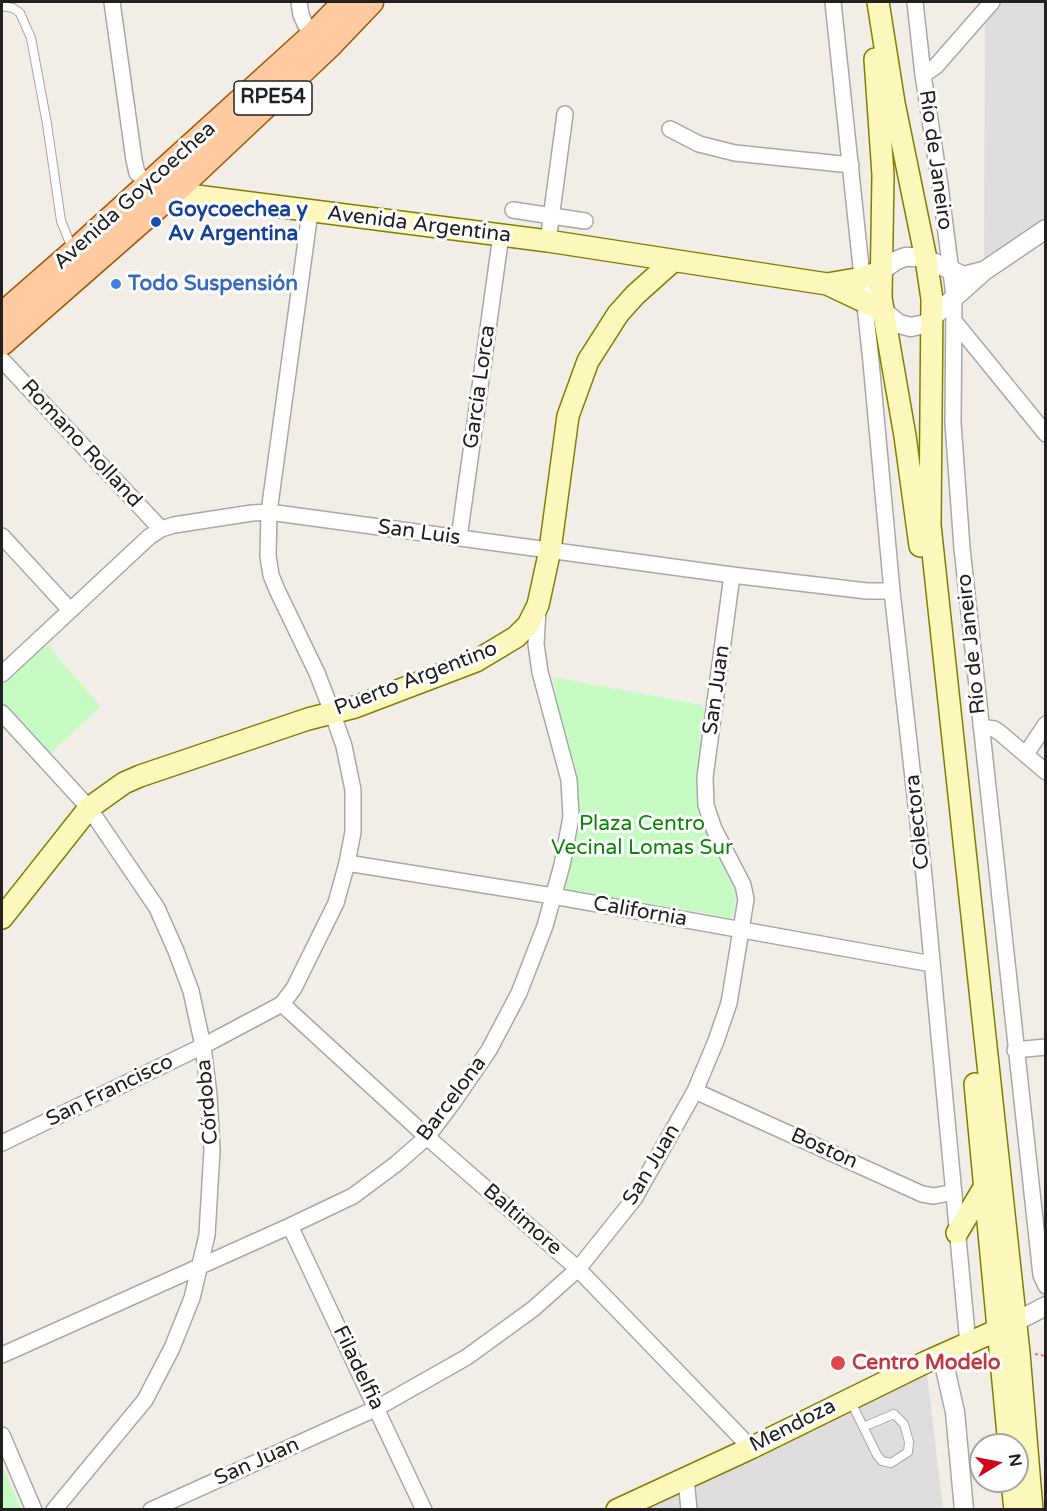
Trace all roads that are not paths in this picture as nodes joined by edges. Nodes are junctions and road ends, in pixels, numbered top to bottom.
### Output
1 (112, 2) edge
2 (299, 2) edge
3 (345, 2) edge
4 (371, 2) edge
5 (833, 2) edge
6 (870, 2) edge
7 (878, 2) edge
8 (915, 2) edge
9 (992, 2) edge
10 (2, 6) edge
11 (311, 37) junction
12 (923, 75) junction
13 (565, 114) dead end
14 (670, 129) dead end
15 (851, 165) junction
16 (148, 184) junction
17 (173, 193) junction
18 (513, 210) dead end
19 (310, 212) junction
20 (551, 216) junction
21 (585, 221) dead end
22 (1046, 229) edge
23 (501, 235) junction
24 (548, 241) junction
25 (74, 252) junction
26 (926, 259) junction
27 (673, 261) junction
28 (950, 271) junction
29 (984, 271) junction
30 (871, 275) junction
31 (827, 284) junction
32 (954, 296) junction
33 (874, 305) junction
34 (2, 315) edge
35 (933, 318) junction
36 (954, 321) junction
37 (2, 343) edge
38 (2, 360) edge
39 (1046, 435) edge
40 (270, 512) junction
41 (161, 529) junction
42 (2, 536) edge
43 (459, 538) junction
44 (550, 550) junction
45 (732, 575) junction
46 (892, 591) junction
47 (538, 605) junction
48 (70, 610) junction
49 (2, 674) edge
50 (332, 712) junction
51 (2, 713) edge
52 (1046, 724) edge
53 (981, 727) junction
54 (1026, 754) junction
55 (1046, 772) edge
56 (89, 808) junction
57 (347, 864) junction
58 (553, 896) junction
59 (2, 918) edge
60 (741, 930) junction
61 (933, 964) junction
62 (282, 1004) junction
63 (203, 1046) junction
64 (1046, 1047) edge
65 (1015, 1050) junction
66 (695, 1091) junction
67 (427, 1137) junction
68 (2, 1143) edge
69 (985, 1186) junction
70 (954, 1192) junction
71 (290, 1226) junction
72 (957, 1233) junction
73 (200, 1265) junction
74 (578, 1269) junction
75 (1046, 1286) edge
76 (1045, 1308) edge
77 (1006, 1327) junction
78 (968, 1344) junction
79 (2, 1355) edge
80 (942, 1355) junction
81 (849, 1398) junction
82 (377, 1408) junction
83 (863, 1427) junction
84 (1009, 1433) edge
85 (2, 1435) edge
86 (751, 1448) junction
87 (686, 1478) junction
88 (1013, 1493) edge
89 (34, 1509) edge
90 (54, 1509) edge
91 (151, 1509) edge
92 (424, 1509) edge
93 (617, 1509) edge
94 (689, 1509) edge
95 (964, 1509) edge
96 (1015, 1509) edge
97 (1032, 1509) edge

1 - 16 street
2 - 11 street
3 - 11 main road, Avenida Goycoechea / RPE54
4 - 17 main road, Avenida Goycoechea / RPE54
5 - 15 street
6 - 30 main road
7 - 26 main road
8 - 12 street, Río de Janeiro
9 - 12 street
10 - 25 lane
11 - 16 main road, Avenida Goycoechea / RPE54
12 - 28 street, Río de Janeiro
13 - 20 street
14 - 15 street
15 - 30 street
16 - 17 main road, Avenida Argentina
16 - 25 main road, Avenida Goycoechea / RPE54
17 - 19 main road, Avenida Argentina
17 - 37 main road, Avenida Goycoechea / RPE54
18 - 20 street, Avenida Argentina
19 - 23 main road, Avenida Argentina
19 - 40 street
20 - 21 street, Avenida Argentina
20 - 24 street
22 - 29 street
23 - 24 main road, Avenida Argentina
23 - 43 street, García Lorca
24 - 27 main road, Avenida Argentina
25 - 34 main road, Avenida Goycoechea / RPE54
26 - 28 street
26 - 30 street
26 - 35 main road
27 - 31 main road, Avenida Argentina
27 - 44 main road, Puerto Argentino
28 - 29 street
28 - 32 street, Río de Janeiro
29 - 32 street
30 - 31 main road, Avenida Argentina
30 - 33 main road
31 - 33 main road, Avenida Argentina
32 - 35 street
32 - 36 street, Río de Janeiro
33 - 35 street
33 - 46 street, Colectora
33 - 69 main road
35 - 77 main road
36 - 39 street
36 - 53 street, Río de Janeiro
38 - 41 street, Romano Rolland
40 - 41 street, San Luis
40 - 43 street, San Luis
40 - 50 street
41 - 48 street, San Luis
42 - 48 street
43 - 44 street, San Luis
44 - 45 street, San Luis
44 - 47 main road, Puerto Argentino
45 - 46 street, San Luis
45 - 60 street, San Juan
46 - 61 street, Colectora
47 - 50 main road, Puerto Argentino
47 - 58 street, Barcelona
48 - 49 street, San Luis
50 - 56 main road, Puerto Argentino
50 - 57 street
51 - 56 street, Córdoba
52 - 54 street
53 - 54 street
53 - 65 street, Río de Janeiro
54 - 55 street
56 - 59 main road, Puerto Argentino
56 - 63 street, Córdoba
57 - 58 street, California
57 - 62 street
58 - 60 street, California
58 - 67 street, Barcelona
60 - 61 street, California
60 - 66 street, San Juan
61 - 70 street, Colectora
62 - 63 street, San Francisco
62 - 67 street, Baltimore
63 - 68 street, San Francisco
63 - 73 street, Córdoba
64 - 65 street
65 - 75 street, Río de Janeiro
66 - 70 street, Boston
66 - 74 street, San Juan
67 - 71 street, Barcelona
67 - 74 street, Baltimore
69 - 72 main road
69 - 77 main road
70 - 72 street, Colectora
71 - 73 street, Barcelona
71 - 82 street, Filadelfia
72 - 78 street, Colectora
73 - 79 street, Barcelona
73 - 90 street, Córdoba
74 - 82 street, San Juan
74 - 86 street, Baltimore
76 - 77 street
77 - 78 main road, Mendoza
77 - 84 main road
77 - 97 main road
78 - 80 main road, Mendoza
80 - 81 main road, Mendoza
80 - 95 street
81 - 83 lane
81 - 86 main road, Mendoza
82 - 91 street, San Juan
82 - 92 street, Filadelfia
83 - 83 lane
85 - 89 street
86 - 87 main road, Mendoza
87 - 93 main road, Mendoza
87 - 94 street
88 - 96 main road

